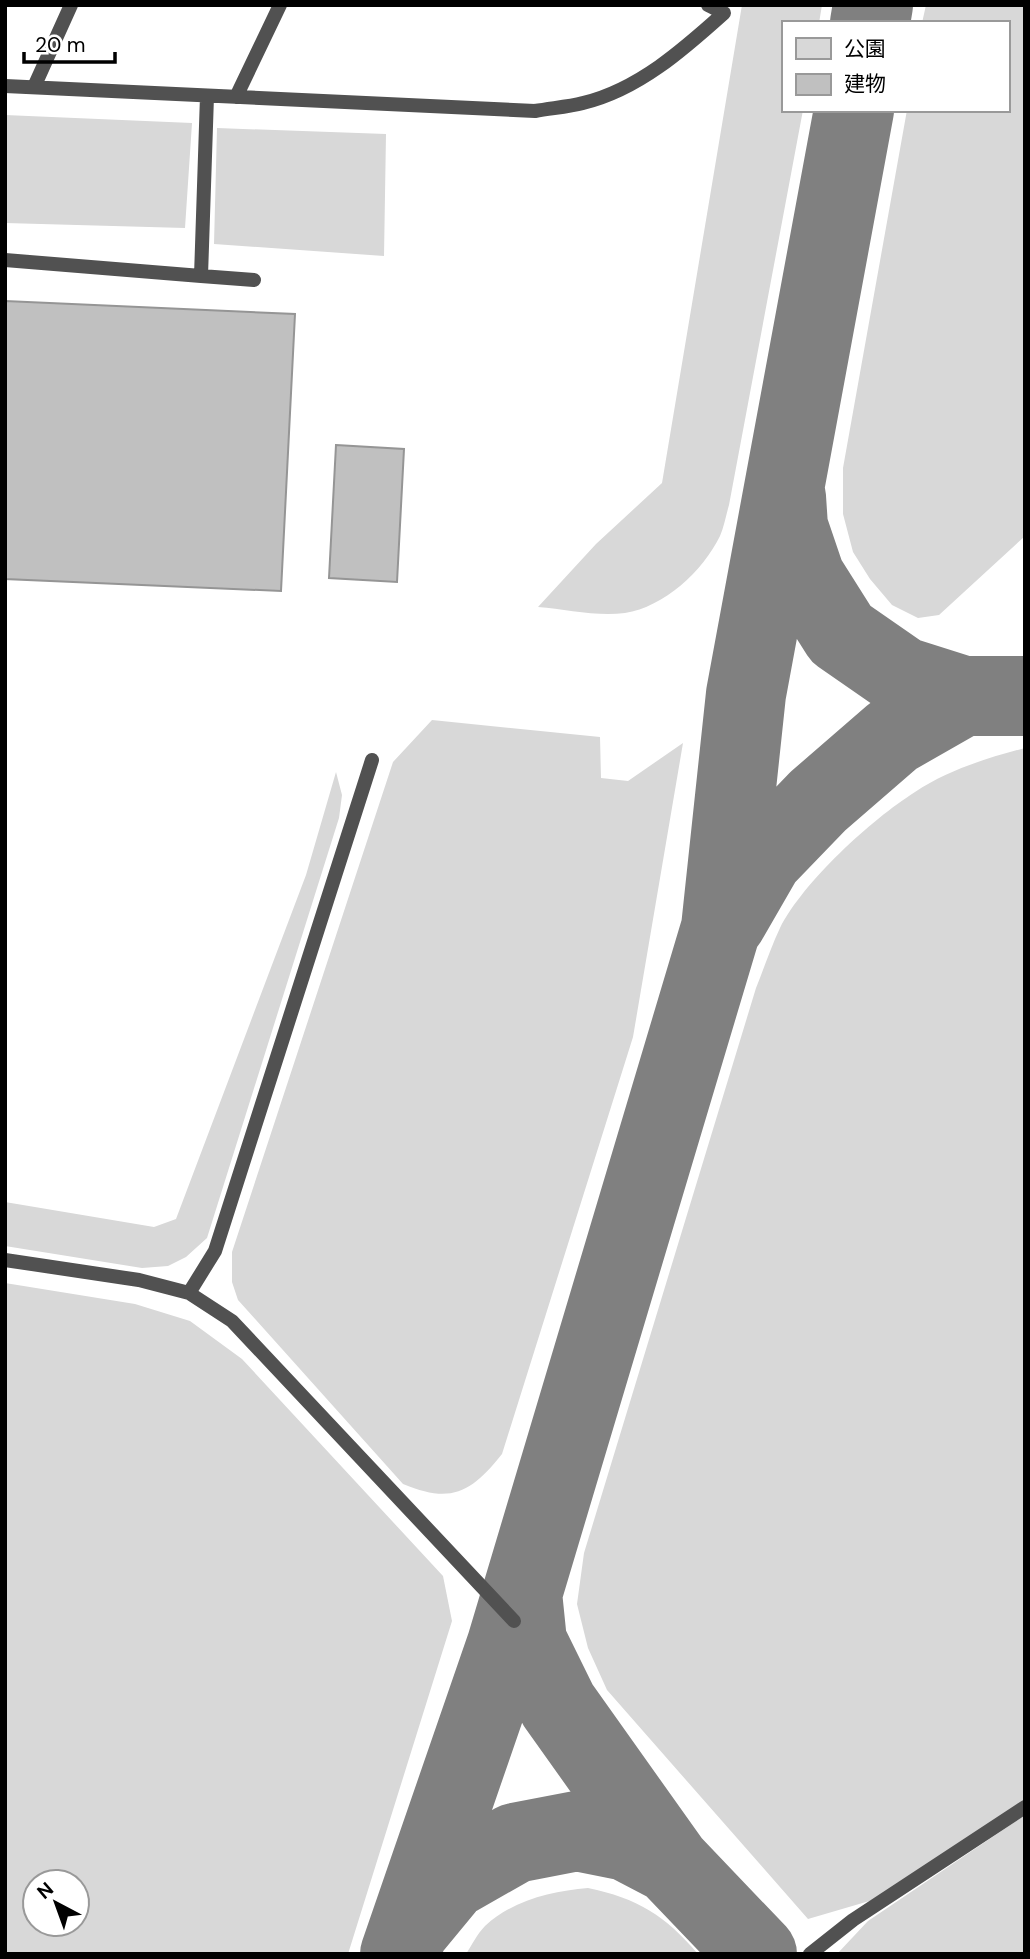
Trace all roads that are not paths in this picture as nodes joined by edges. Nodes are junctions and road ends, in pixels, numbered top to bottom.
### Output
1 (71, 5) edge
2 (280, 5) edge
3 (708, 5) edge
4 (5, 86) edge
5 (34, 87) junction
6 (207, 96) junction
7 (236, 97) junction
8 (5, 260) edge
9 (201, 276) junction
10 (254, 280) dead end
11 (372, 760) dead end
12 (5, 1259) edge
13 (189, 1293) junction
14 (514, 1621) dead end
15 (1025, 1807) edge
16 (810, 1954) edge

1 - 5 lane
2 - 7 lane
3 - 7 lane
4 - 5 lane
5 - 6 lane
6 - 7 lane
6 - 9 lane
8 - 9 lane
9 - 10 lane
11 - 13 lane
12 - 13 lane
13 - 14 lane
15 - 16 lane

